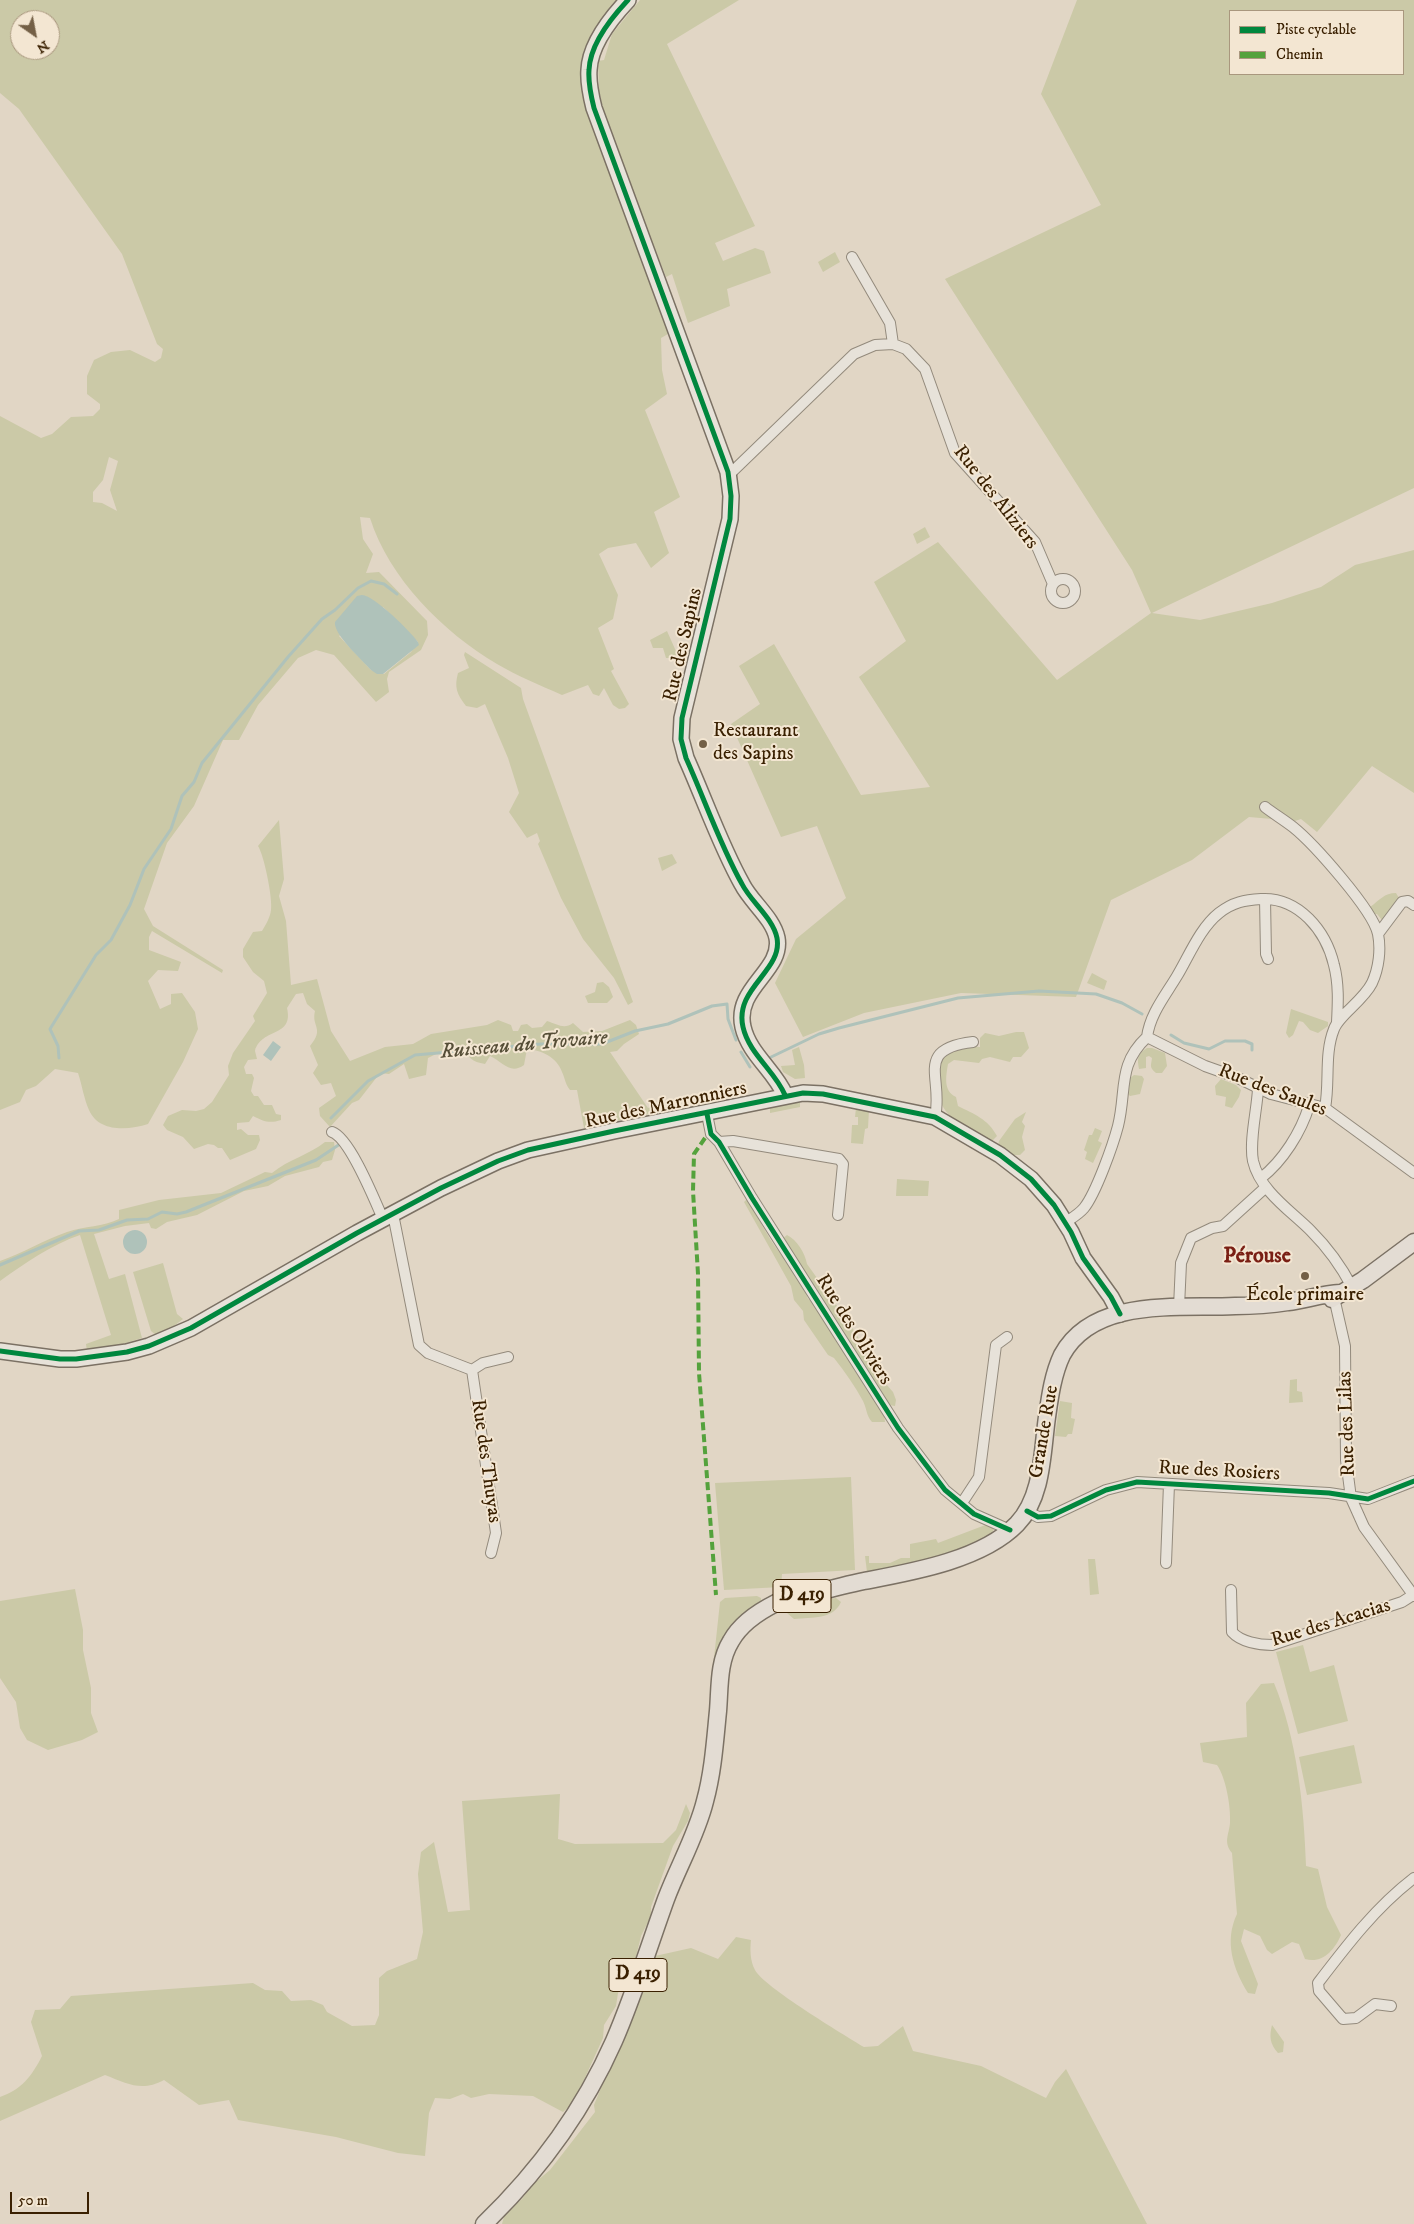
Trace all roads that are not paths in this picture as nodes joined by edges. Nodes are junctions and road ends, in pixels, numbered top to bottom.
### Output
1 (628, 0) edge
2 (852, 257) dead end
3 (893, 344) junction
4 (728, 472) junction
5 (1053, 584) dead end
6 (1265, 807) dead end
7 (1265, 899) junction
8 (1414, 905) edge
9 (1378, 934) junction
10 (1268, 959) dead end
11 (1337, 1022) junction
12 (1147, 1037) junction
13 (973, 1042) dead end
14 (1258, 1089) junction
15 (785, 1095) junction
16 (1309, 1106) junction
17 (1325, 1108) junction
18 (707, 1114) junction
19 (935, 1116) junction
20 (332, 1132) dead end
21 (719, 1142) junction
22 (1414, 1173) edge
23 (1264, 1182) junction
24 (838, 1215) dead end
25 (388, 1217) junction
26 (1066, 1222) junction
27 (1414, 1242) edge
28 (1340, 1293) junction
29 (1180, 1307) junction
30 (1120, 1314) junction
31 (1007, 1337) dead end
32 (0, 1351) edge
33 (508, 1357) dead end
34 (472, 1370) junction
35 (1414, 1481) edge
36 (1169, 1484) junction
37 (1351, 1498) junction
38 (962, 1503) junction
39 (1027, 1511) junction
40 (1010, 1530) junction
41 (491, 1553) dead end
42 (1166, 1562) dead end
43 (1231, 1590) dead end
44 (1414, 1596) edge
45 (1414, 1878) edge
46 (1391, 2006) dead end
47 (484, 2224) edge

1 - 4 street, Rue des Sapins
2 - 3 street
3 - 4 street
3 - 5 street, Rue des Aliziers
4 - 15 street, Rue des Sapins
6 - 9 street
7 - 10 street
7 - 11 street
7 - 12 street
8 - 9 street
9 - 11 street
11 - 17 street
12 - 14 street, Rue des Saules
12 - 26 street
13 - 19 street
14 - 16 street, Rue des Saules
14 - 23 street
15 - 18 street, Rue des Marronniers
15 - 19 street, Rue des Marronniers
16 - 17 street, Rue des Saules
16 - 23 street
17 - 22 street, Rue des Saules
18 - 21 street, Rue des Oliviers
18 - 25 street, Rue des Marronniers
19 - 26 street, Rue des Marronniers
20 - 25 street, Rue des Thuyas
21 - 24 street
21 - 38 street, Rue des Oliviers
23 - 28 street, Rue des Lilas
23 - 29 street
25 - 32 street, Rue des Marronniers
25 - 34 street, Rue des Thuyas
26 - 30 street, Rue des Marronniers
27 - 28 main road, Grande Rue / D 419
28 - 29 main road
28 - 30 main road, Grande Rue / D 419
28 - 37 street, Rue des Lilas
29 - 30 main road
30 - 39 main road, Grande Rue / D 419
31 - 38 street
33 - 34 street, Rue des Thuyas
34 - 41 street, Rue des Thuyas
35 - 37 street, Rue des Rosiers
36 - 37 street, Rue des Rosiers
36 - 39 street, Rue des Rosiers
36 - 42 street
37 - 44 street, Rue des Lilas
38 - 40 street, Rue des Oliviers
39 - 40 main road, Grande Rue / D 419
40 - 47 main road, Grande Rue / D 419
43 - 44 street, Rue des Acacias
45 - 46 street

